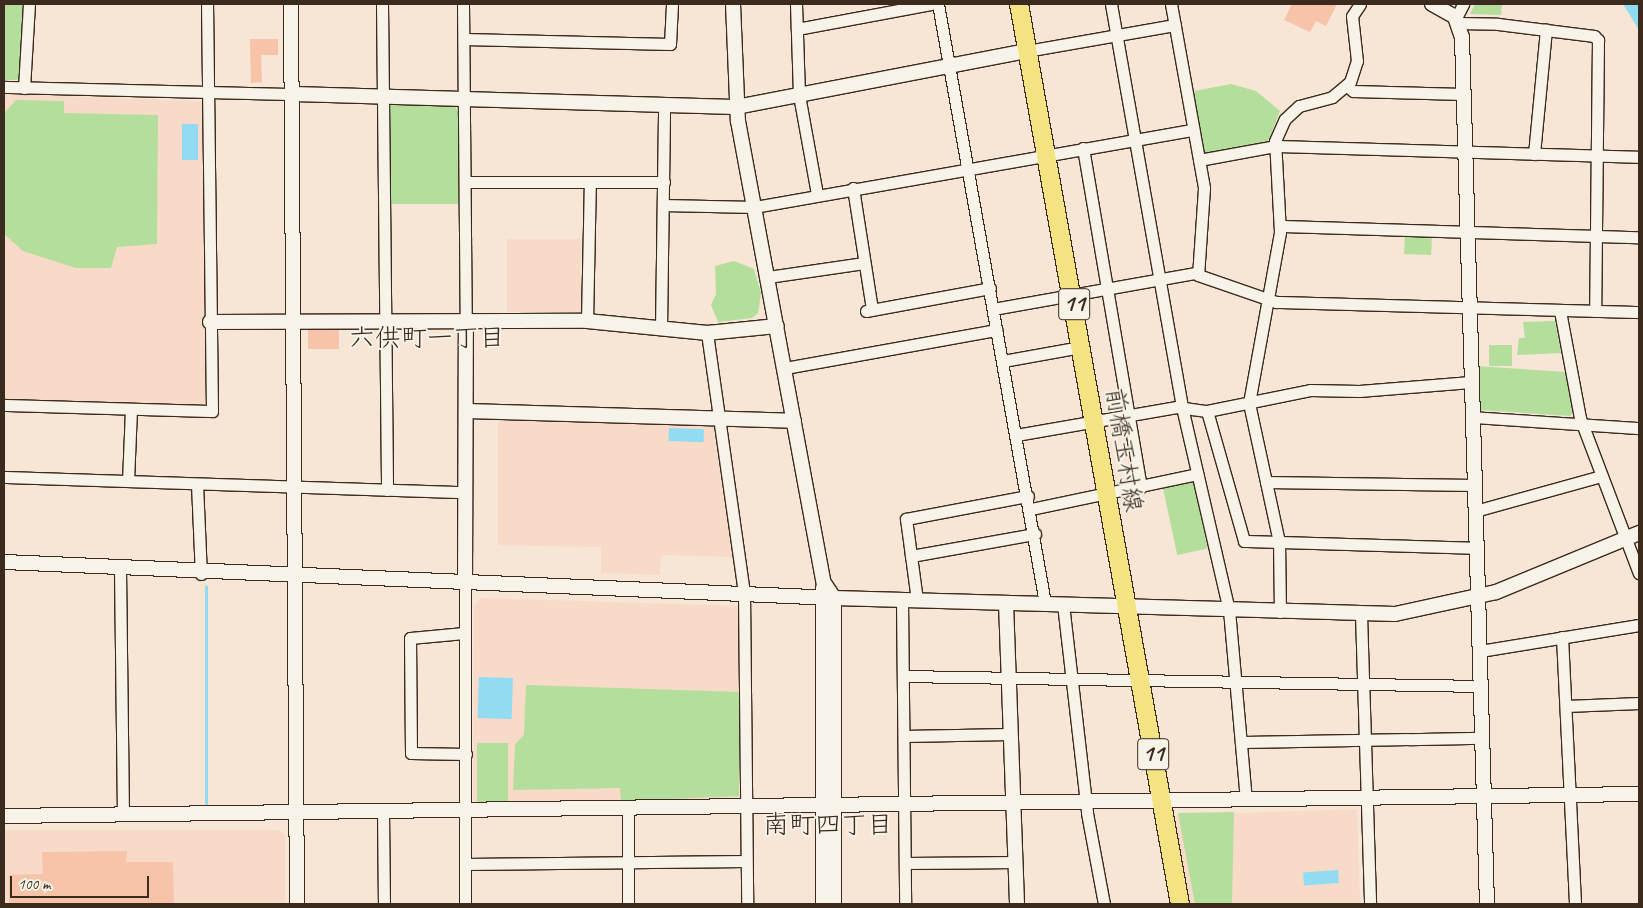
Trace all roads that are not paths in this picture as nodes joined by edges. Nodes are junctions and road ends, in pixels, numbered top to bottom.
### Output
1 (29, 4) edge
2 (207, 4) edge
3 (290, 4) edge
4 (382, 4) edge
5 (463, 4) edge
6 (672, 4) edge
7 (733, 4) edge
8 (796, 4) edge
9 (931, 4) edge
10 (938, 4) edge
11 (1019, 4) edge
12 (1110, 4) edge
13 (1171, 4) edge
14 (1360, 4) edge
15 (1432, 4) edge
16 (1463, 4) edge
17 (1458, 21) junction
18 (1175, 25) junction
19 (797, 29) junction
20 (1546, 30) junction
21 (1116, 37) junction
22 (464, 39) junction
23 (1027, 51) junction
24 (948, 65) junction
25 (1347, 86) junction
26 (4, 87) edge
27 (24, 88) junction
28 (207, 92) junction
29 (292, 94) junction
30 (1463, 94) junction
31 (385, 95) junction
32 (799, 95) junction
33 (464, 99) junction
34 (664, 107) junction
35 (736, 107) junction
36 (1193, 130) junction
37 (1136, 137) junction
38 (1274, 146) junction
39 (1083, 148) junction
40 (1465, 152) junction
41 (1534, 154) junction
42 (1044, 155) junction
43 (1596, 156) junction
44 (1639, 157) edge
45 (1199, 160) junction
46 (968, 168) junction
47 (466, 182) junction
48 (590, 182) junction
49 (664, 182) junction
50 (853, 188) junction
51 (817, 194) junction
52 (663, 205) junction
53 (754, 207) junction
54 (1281, 226) junction
55 (1467, 232) junction
56 (1596, 236) junction
57 (1639, 237) edge
58 (864, 263) junction
59 (1196, 273) junction
60 (768, 277) junction
61 (1159, 280) junction
62 (990, 288) junction
63 (1106, 289) junction
64 (1072, 295) junction
65 (1269, 301) junction
66 (1470, 308) junction
67 (994, 309) junction
68 (1560, 311) junction
69 (1595, 311) junction
70 (1639, 312) edge
71 (295, 321) junction
72 (386, 321) junction
73 (466, 321) junction
74 (587, 321) junction
75 (210, 322) junction
76 (777, 326) junction
77 (661, 329) junction
78 (997, 330) junction
79 (707, 333) junction
80 (1081, 347) junction
81 (1003, 361) junction
82 (785, 368) junction
83 (1471, 382) junction
84 (1249, 403) junction
85 (4, 405) edge
86 (1182, 407) junction
87 (131, 409) junction
88 (466, 411) junction
89 (1208, 411) junction
90 (1128, 414) junction
91 (1472, 417) junction
92 (718, 420) junction
93 (794, 421) junction
94 (1094, 421) junction
95 (1582, 424) junction
96 (1639, 428) edge
97 (1016, 435) junction
98 (1197, 474) junction
99 (1602, 476) junction
100 (4, 477) edge
101 (128, 481) junction
102 (1266, 482) junction
103 (197, 484) junction
104 (1474, 486) junction
105 (296, 487) junction
106 (1141, 487) junction
107 (387, 490) junction
108 (466, 492) junction
109 (1105, 494) junction
110 (1028, 496) junction
111 (1031, 510) junction
112 (1475, 511) junction
113 (1639, 533) edge
114 (1035, 534) junction
115 (1625, 539) junction
116 (1279, 542) junction
117 (1476, 548) junction
118 (911, 556) junction
119 (4, 562) edge
120 (120, 569) junction
121 (1639, 573) edge
122 (201, 574) junction
123 (295, 576) junction
124 (465, 582) junction
125 (744, 594) junction
126 (828, 597) junction
127 (1478, 597) junction
128 (902, 600) junction
129 (917, 600) junction
130 (1006, 603) junction
131 (1044, 603) junction
132 (1063, 604) junction
133 (1126, 604) junction
134 (1229, 610) junction
135 (1280, 612) junction
136 (1362, 614) junction
137 (1639, 624) edge
138 (464, 633) junction
139 (1562, 637) junction
140 (1480, 651) junction
141 (903, 676) junction
142 (1071, 679) junction
143 (1008, 680) junction
144 (1141, 682) junction
145 (1236, 685) junction
146 (1363, 686) junction
147 (1481, 686) junction
148 (1639, 703) edge
149 (1566, 706) junction
150 (1010, 734) junction
151 (904, 736) junction
152 (1482, 738) junction
153 (1365, 741) junction
154 (1242, 742) junction
155 (466, 754) junction
156 (1639, 794) edge
157 (1569, 795) junction
158 (1484, 796) junction
159 (1367, 798) junction
160 (1246, 799) junction
161 (1161, 800) junction
162 (1086, 802) junction
163 (1012, 803) junction
164 (904, 804) junction
165 (829, 805) junction
166 (747, 806) junction
167 (628, 808) junction
168 (465, 810) junction
169 (383, 811) junction
170 (296, 812) junction
171 (123, 815) junction
172 (4, 816) edge
173 (746, 861) junction
174 (628, 862) junction
175 (1015, 862) junction
176 (905, 863) junction
177 (465, 864) junction
178 (297, 904) edge
179 (384, 904) edge
180 (465, 904) edge
181 (628, 904) edge
182 (747, 904) edge
183 (823, 904) edge
184 (834, 904) edge
185 (906, 904) edge
186 (1017, 904) edge
187 (1104, 904) edge
188 (1180, 904) edge
189 (1370, 904) edge
190 (1487, 904) edge
191 (1575, 904) edge

1 - 27 street
2 - 28 street
3 - 29 street
4 - 31 street
5 - 22 street
6 - 22 street
7 - 35 street
8 - 19 street
9 - 19 street
10 - 24 street
11 - 23 main road, 前橋玉村線 / 11
12 - 21 street
13 - 18 street
14 - 25 street
15 - 17 street
16 - 17 street
17 - 20 street
17 - 30 street
18 - 21 street
18 - 36 street
19 - 32 street
20 - 41 street
20 - 43 street
21 - 23 street
21 - 37 street
22 - 33 street
23 - 24 street
23 - 42 main road, 前橋玉村線 / 11
24 - 32 street
24 - 46 street
25 - 30 street
25 - 38 street
26 - 27 street
27 - 28 street
28 - 29 street
28 - 75 street
29 - 31 street
29 - 71 street
30 - 40 street
31 - 33 street
31 - 72 street
32 - 35 street
32 - 51 street
33 - 34 street
33 - 47 street
34 - 35 street
34 - 49 street
35 - 53 street
36 - 37 street
36 - 45 street
37 - 39 street
37 - 61 street
38 - 40 street
38 - 45 street
38 - 54 street
39 - 42 street
39 - 63 street
40 - 41 street
40 - 55 street
41 - 43 street
42 - 46 street
42 - 64 main road, 前橋玉村線 / 11
43 - 44 street
43 - 56 street
45 - 59 street
46 - 50 street
46 - 62 street
47 - 48 street
47 - 73 street
48 - 49 street
48 - 74 street
49 - 52 street
50 - 51 street
50 - 58 street
51 - 53 street
52 - 53 street
52 - 77 street
53 - 60 street
54 - 55 street
54 - 65 street
55 - 56 street
55 - 66 street
56 - 57 street
56 - 69 street
58 - 60 street
58 - 62 street
59 - 61 street
59 - 65 street
60 - 76 street
61 - 63 street
61 - 86 street
62 - 67 street
63 - 64 street
63 - 90 street
64 - 67 street
64 - 80 main road, 前橋玉村線 / 11
65 - 66 street
65 - 84 street
66 - 68 street
66 - 83 street
67 - 78 street
68 - 69 street
68 - 95 street
69 - 70 street
71 - 72 street
71 - 75 street
71 - 105 street
72 - 73 street
72 - 107 street
73 - 74 street
73 - 88 street
74 - 77 street
75 - 87 street
76 - 79 street
76 - 82 street
77 - 79 street
78 - 81 street
78 - 82 street
79 - 92 street
80 - 81 street
80 - 94 main road, 前橋玉村線 / 11
81 - 97 street
82 - 93 street
83 - 84 street
83 - 91 street
84 - 89 street
84 - 102 street
85 - 87 street
86 - 89 street
86 - 90 street
86 - 98 street
87 - 101 street
88 - 92 street
88 - 108 street
89 - 116 street
90 - 94 street
90 - 106 street
91 - 95 street
91 - 104 street
92 - 93 street
92 - 125 street
93 - 126 street
94 - 97 street
94 - 109 main road, 前橋玉村線 / 11
95 - 96 street
95 - 99 street
97 - 110 street
98 - 106 street
98 - 134 street
99 - 112 street
99 - 115 street
100 - 101 street
101 - 103 street
102 - 104 street
102 - 116 street
103 - 105 street
103 - 122 street
104 - 112 street
105 - 107 street
105 - 123 street
106 - 109 street
107 - 108 street
108 - 124 street
109 - 111 street
109 - 133 main road, 前橋玉村線 / 11
110 - 111 street
110 - 118 street
111 - 114 street
112 - 117 street
113 - 115 street
114 - 118 street
114 - 131 street
115 - 121 street
115 - 127 street
116 - 117 street
116 - 135 street
117 - 127 street
118 - 129 street
119 - 120 street
120 - 122 street
120 - 171 street
122 - 123 street
123 - 124 street
123 - 170 street
124 - 125 street
124 - 138 street
125 - 126 street
125 - 166 street
126 - 128 street
126 - 165 street
127 - 136 street
127 - 140 street
128 - 129 street
128 - 141 street
129 - 130 street
130 - 131 street
130 - 143 street
131 - 132 street
132 - 133 street
132 - 142 street
133 - 134 street
133 - 144 main road, 前橋玉村線 / 11
134 - 135 street
134 - 145 street
135 - 136 street
136 - 146 street
137 - 139 street
138 - 155 street
138 - 155 street
139 - 140 street
139 - 149 street
140 - 147 street
141 - 143 street
141 - 151 street
142 - 143 street
142 - 144 street
142 - 162 street
143 - 150 street
144 - 145 street
144 - 161 main road, 前橋玉村線 / 11
145 - 146 street
145 - 154 street
146 - 147 street
146 - 153 street
147 - 152 street
148 - 149 street
149 - 157 street
150 - 151 street
150 - 163 street
151 - 164 street
152 - 153 street
152 - 158 street
153 - 154 street
153 - 159 street
154 - 160 street
155 - 168 street
156 - 157 street
157 - 158 street
157 - 191 street
158 - 159 street
158 - 190 street
159 - 160 street
159 - 189 street
160 - 161 street
161 - 162 street
161 - 188 main road, 前橋玉村線 / 11
162 - 163 street
162 - 187 street
163 - 164 street
163 - 175 street
164 - 165 street
164 - 176 street
165 - 166 street
165 - 183 street
165 - 184 street
166 - 167 street
166 - 173 street
167 - 168 street
167 - 174 street
168 - 169 street
168 - 177 street
169 - 170 street
169 - 179 street
170 - 171 street
170 - 178 street
171 - 172 street
173 - 174 street
173 - 182 street
174 - 177 street
174 - 181 street
175 - 176 street
175 - 186 street
176 - 185 street
177 - 180 street

